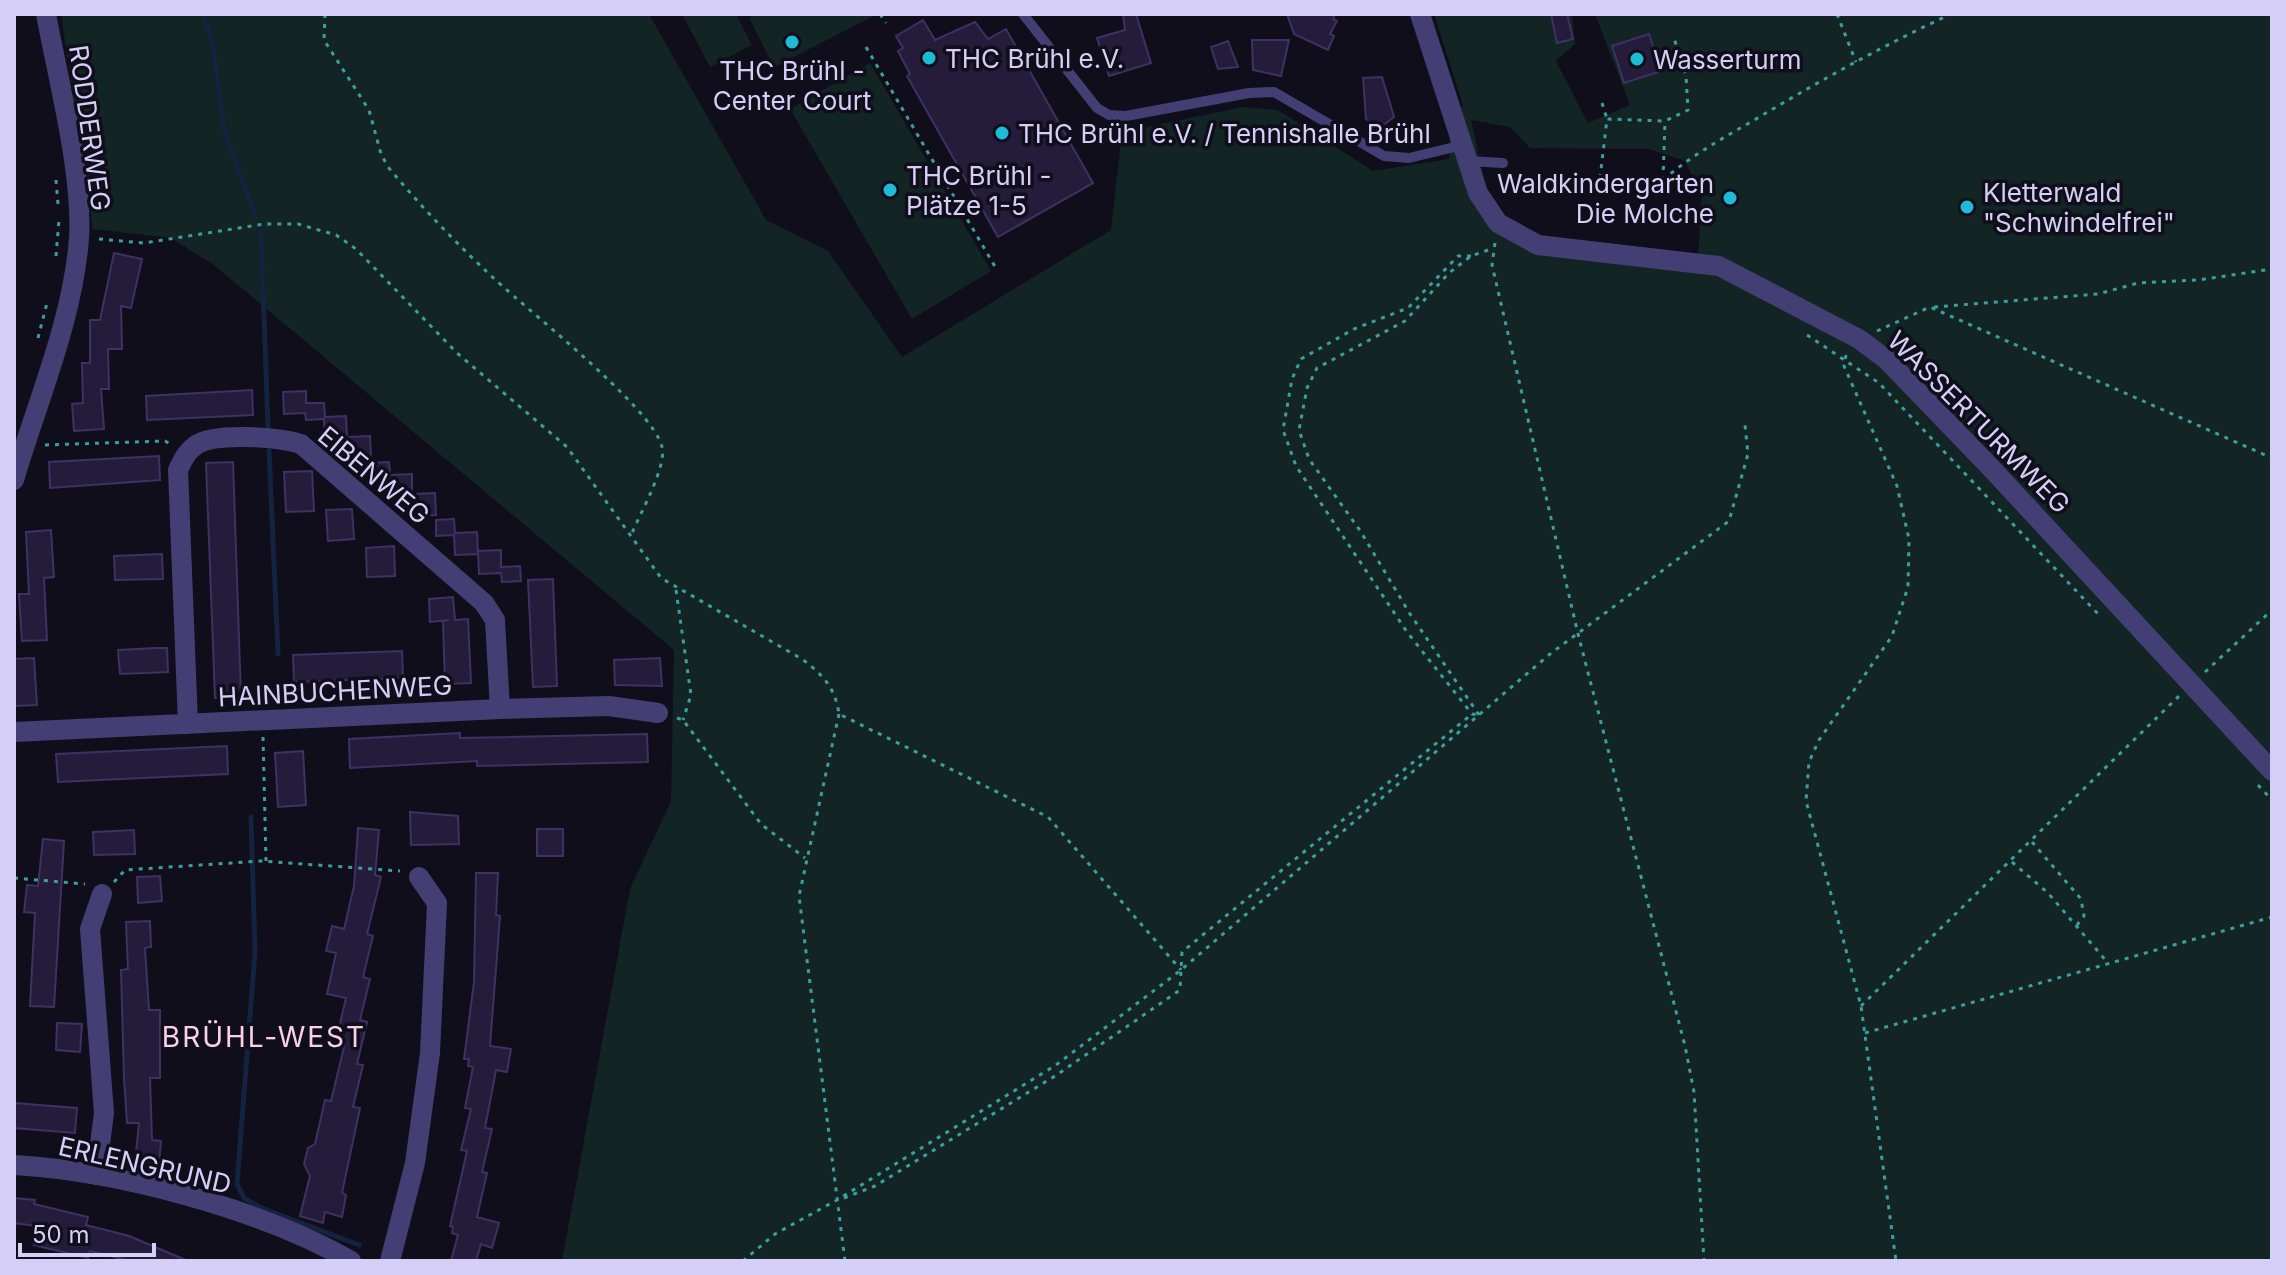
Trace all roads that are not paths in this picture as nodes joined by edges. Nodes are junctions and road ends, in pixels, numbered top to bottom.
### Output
1 (46, 14) edge
2 (1023, 14) edge
3 (1420, 14) edge
4 (1466, 153) junction
5 (1503, 163) dead end
6 (14, 480) edge
7 (500, 709) junction
8 (663, 714) road end
9 (188, 724) junction
10 (14, 732) edge
11 (2272, 771) edge
12 (419, 877) road end
13 (102, 894) road end
14 (14, 1165) edge
15 (96, 1175) junction
16 (351, 1261) edge
17 (390, 1261) edge

1 - 6 street, RODDERWEG
2 - 4 lane
3 - 4 street
4 - 5 lane
4 - 11 street, WASSERTURMWEG
7 - 8 street, HAINBUCHENWEG
7 - 9 street, HAINBUCHENWEG
7 - 9 street, EIBENWEG
9 - 10 street, HAINBUCHENWEG
12 - 17 street
13 - 15 street
14 - 15 street, ERLENGRUND
15 - 16 street, ERLENGRUND

